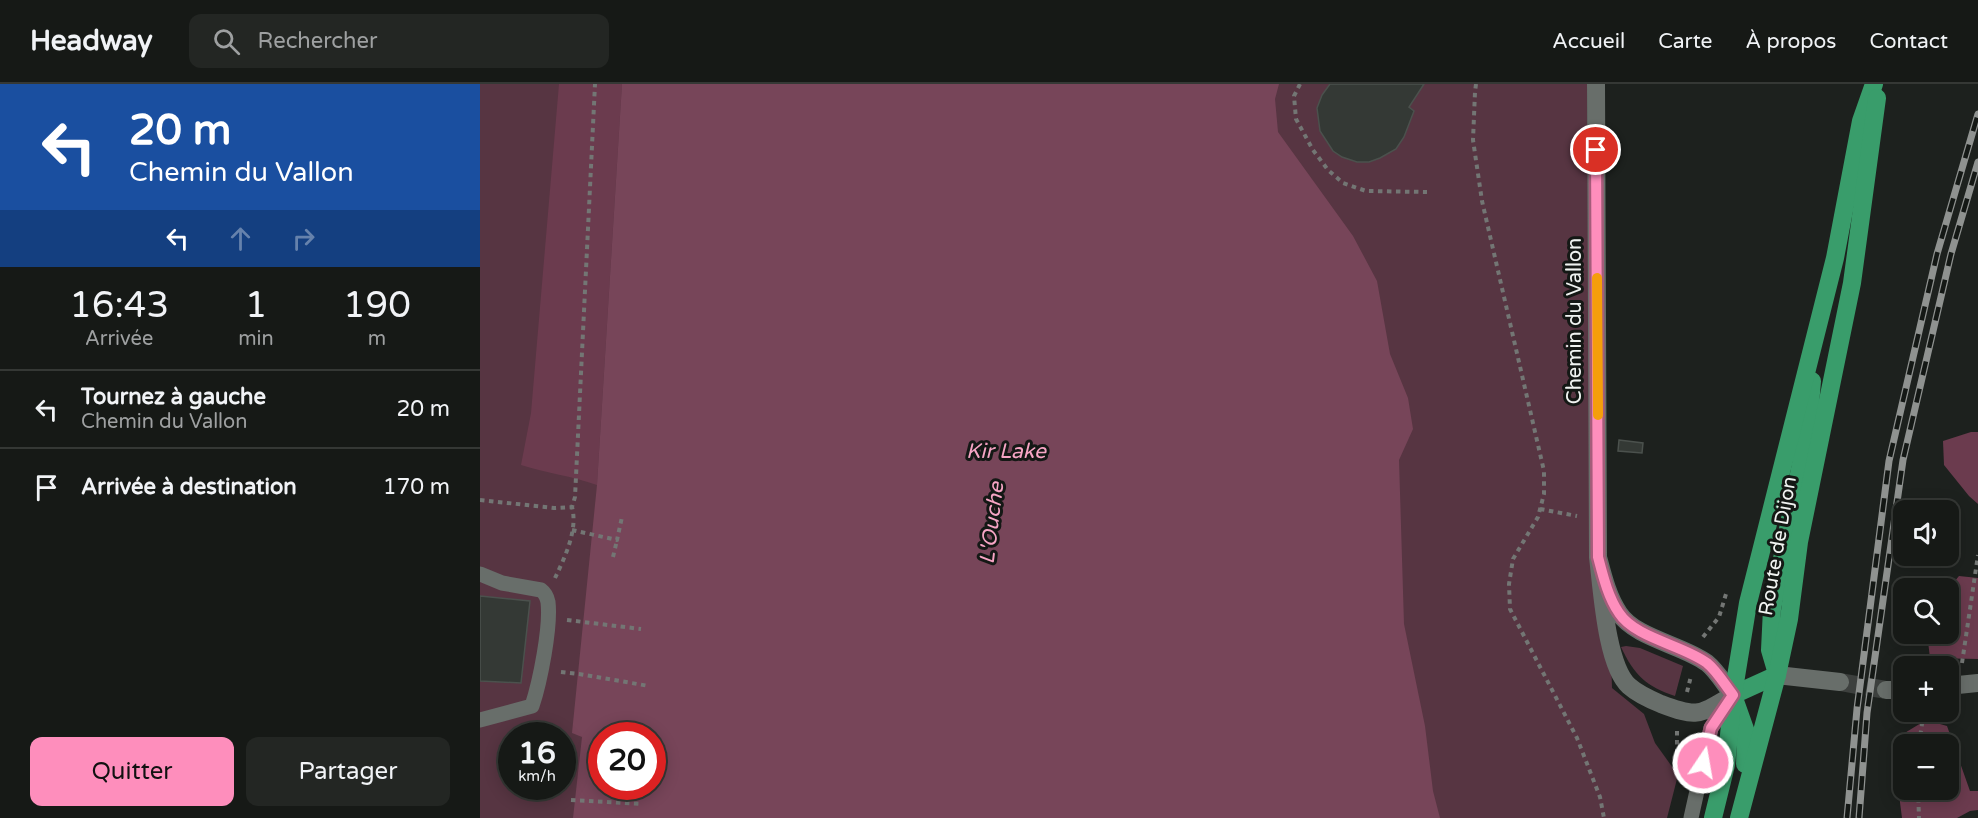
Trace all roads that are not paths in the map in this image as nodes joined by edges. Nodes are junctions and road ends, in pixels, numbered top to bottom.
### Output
1 (1596, 84) edge
2 (1876, 84) edge
3 (1815, 334) junction
4 (1598, 557) junction
5 (480, 574) edge
6 (1777, 675) junction
7 (1840, 682) tunnel mouth
8 (1978, 683) edge
9 (1959, 685) edge
10 (1733, 695) junction
11 (480, 720) edge
12 (1740, 813) edge
13 (1691, 818) edge
14 (1713, 818) edge

1 - 4 street, Chemin du Vallon
2 - 3 main road, Route de Dijon
2 - 6 main road, Route de Dijon
3 - 6 main road, Route de Dijon
3 - 10 main road, Route de Dijon
4 - 10 street, Chemin du Vallon
4 - 10 street, Chemin du Vallon
5 - 11 lane
6 - 7 street
6 - 10 main road
6 - 12 main road
8 - 9 street
10 - 12 main road
10 - 13 lane
10 - 14 main road, Route de Dijon

